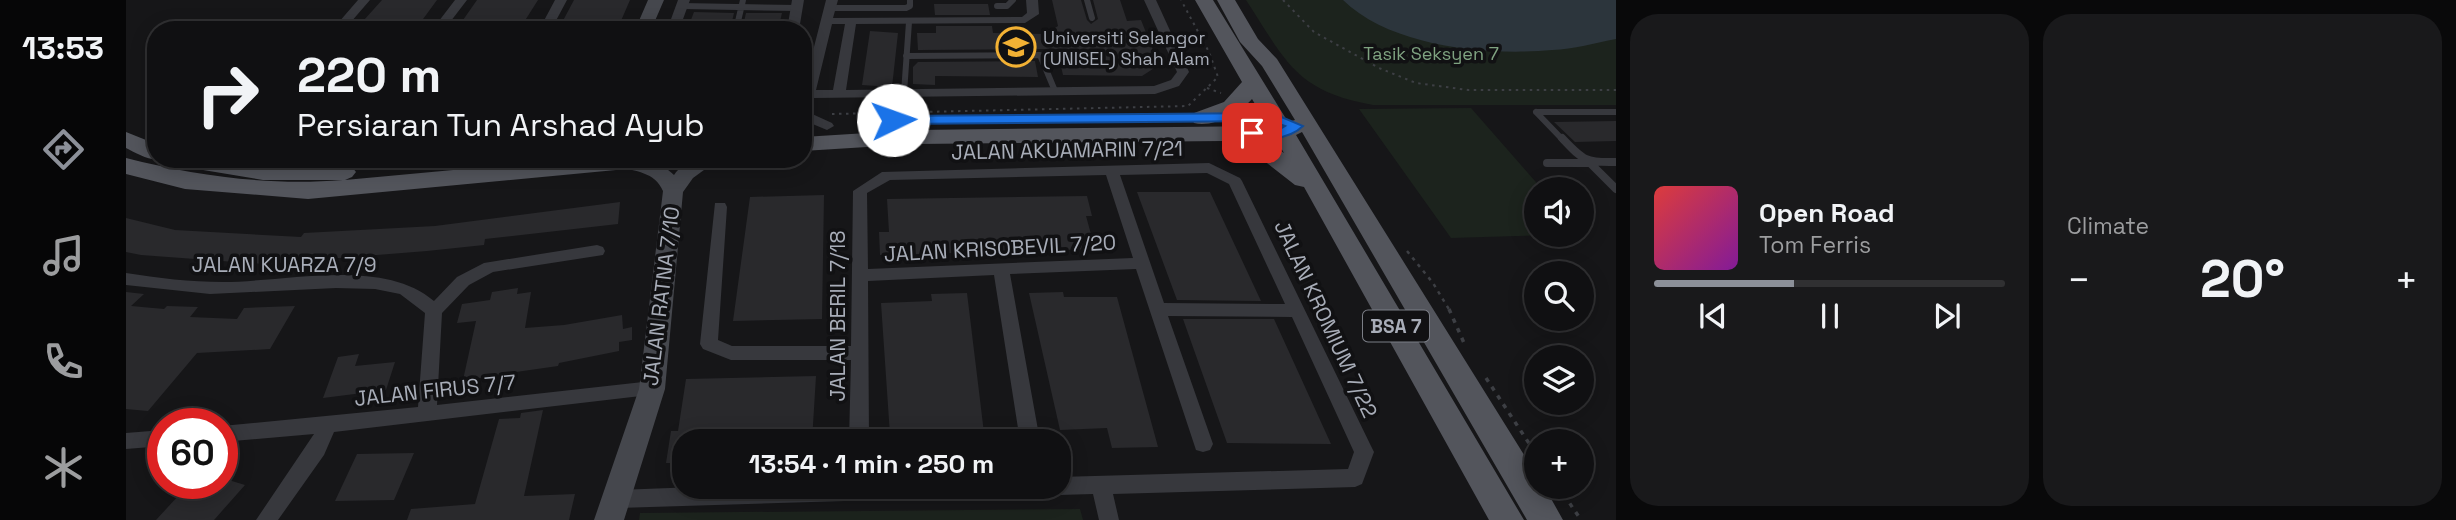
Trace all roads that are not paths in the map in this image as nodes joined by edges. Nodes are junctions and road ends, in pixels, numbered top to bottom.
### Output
1 (364, 0) edge
2 (461, 0) edge
3 (561, 0) edge
4 (656, 0) edge
5 (910, 0) edge
6 (1013, 0) edge
7 (1032, 0) edge
8 (1087, 0) edge
9 (1150, 0) edge
10 (1204, 0) edge
11 (1226, 0) edge
12 (683, 3) edge
13 (742, 4) edge
14 (797, 4) edge
15 (996, 6) dead end
16 (830, 10) edge
17 (1092, 18) dead end
18 (346, 21) edge
19 (445, 21) edge
20 (550, 21) edge
21 (647, 21) edge
22 (676, 21) edge
23 (851, 21) junction
24 (909, 22) junction
25 (1250, 42) junction
26 (906, 56) junction
27 (1252, 83) junction
28 (812, 86) edge
29 (1055, 91) junction
30 (904, 93) junction
31 (812, 94) edge
32 (839, 94) junction
33 (1616, 112) edge
34 (812, 122) edge
35 (1208, 125) junction
36 (1284, 126) junction
37 (126, 139) edge
38 (812, 143) edge
39 (147, 149) edge
40 (1616, 162) edge
41 (1547, 163) dead end
42 (1590, 163) junction
43 (126, 166) edge
44 (236, 168) edge
45 (376, 168) edge
46 (559, 168) edge
47 (647, 168) edge
48 (694, 168) edge
49 (1111, 169) junction
50 (1235, 181) joint
51 (1616, 189) edge
52 (673, 191) junction
53 (860, 191) joint
54 (1320, 194) junction
55 (720, 207) dead end
56 (1366, 225) junction
57 (597, 251) dead end
58 (1142, 263) junction
59 (1001, 269) junction
60 (859, 275) junction
61 (126, 279) edge
62 (1157, 309) junction
63 (434, 311) junction
64 (1297, 311) junction
65 (859, 353) junction
66 (652, 388) junction
67 (427, 414) junction
68 (328, 425) junction
69 (859, 429) edge
70 (1028, 429) edge
71 (238, 433) edge
72 (147, 440) edge
73 (126, 441) edge
74 (1203, 444) dead end
75 (1101, 485) junction
76 (1071, 486) edge
77 (736, 499) edge
78 (613, 509) edge
79 (269, 519) edge
80 (1109, 520) edge
81 (1507, 520) edge
82 (1546, 520) edge

1 - 18 street
2 - 19 street
3 - 20 street
4 - 21 street
5 - 16 lane
6 - 15 lane
7 - 24 street
8 - 17 lane
9 - 29 street
10 - 27 main road, BSA 7
11 - 25 main road, BSA 7
12 - 13 lane
12 - 22 street
13 - 14 lane
16 - 23 street
16 - 28 street
23 - 24 street
23 - 32 street
24 - 26 lane
25 - 36 main road
25 - 56 main road, BSA 7
26 - 29 lane
26 - 30 lane
27 - 35 main road
27 - 36 main road, BSA 7
29 - 30 street
30 - 32 street
31 - 32 street
33 - 42 lane
34 - 35 main road
35 - 36 main road
35 - 38 main road
35 - 54 main road
36 - 54 main road, BSA 7
36 - 56 main road
37 - 39 main road
40 - 42 lane
41 - 42 lane
42 - 51 lane
43 - 46 main road
44 - 45 main road
47 - 52 street, JALAN RATNA 7/10
48 - 52 street, JALAN RATNA 7/10
49 - 50 street, JALAN AKUAMARIN 7/21
49 - 53 street, JALAN AKUAMARIN 7/21
49 - 58 street
50 - 64 street, JALAN KROMIUM 7/22
52 - 66 street, JALAN RATNA 7/10
53 - 60 street, JALAN BERIL 7/18
54 - 81 main road, BSA 7
55 - 65 street
56 - 82 main road, BSA 7
57 - 63 street
58 - 59 street, JALAN KRISOBEVIL 7/20
58 - 62 street
59 - 60 street, JALAN KRISOBEVIL 7/20
59 - 70 street
60 - 65 street, JALAN BERIL 7/18
61 - 63 street, JALAN KUARZA 7/9
62 - 64 street
62 - 74 street
63 - 67 street
64 - 75 street, JALAN KROMIUM 7/22
65 - 69 street, JALAN BERIL 7/18
66 - 67 street, JALAN FIRUS 7/7
66 - 78 street, JALAN RATNA 7/10
67 - 68 street, JALAN FIRUS 7/7
68 - 71 street, JALAN FIRUS 7/7
68 - 79 street
72 - 73 street
75 - 76 street
75 - 80 street
77 - 78 street

